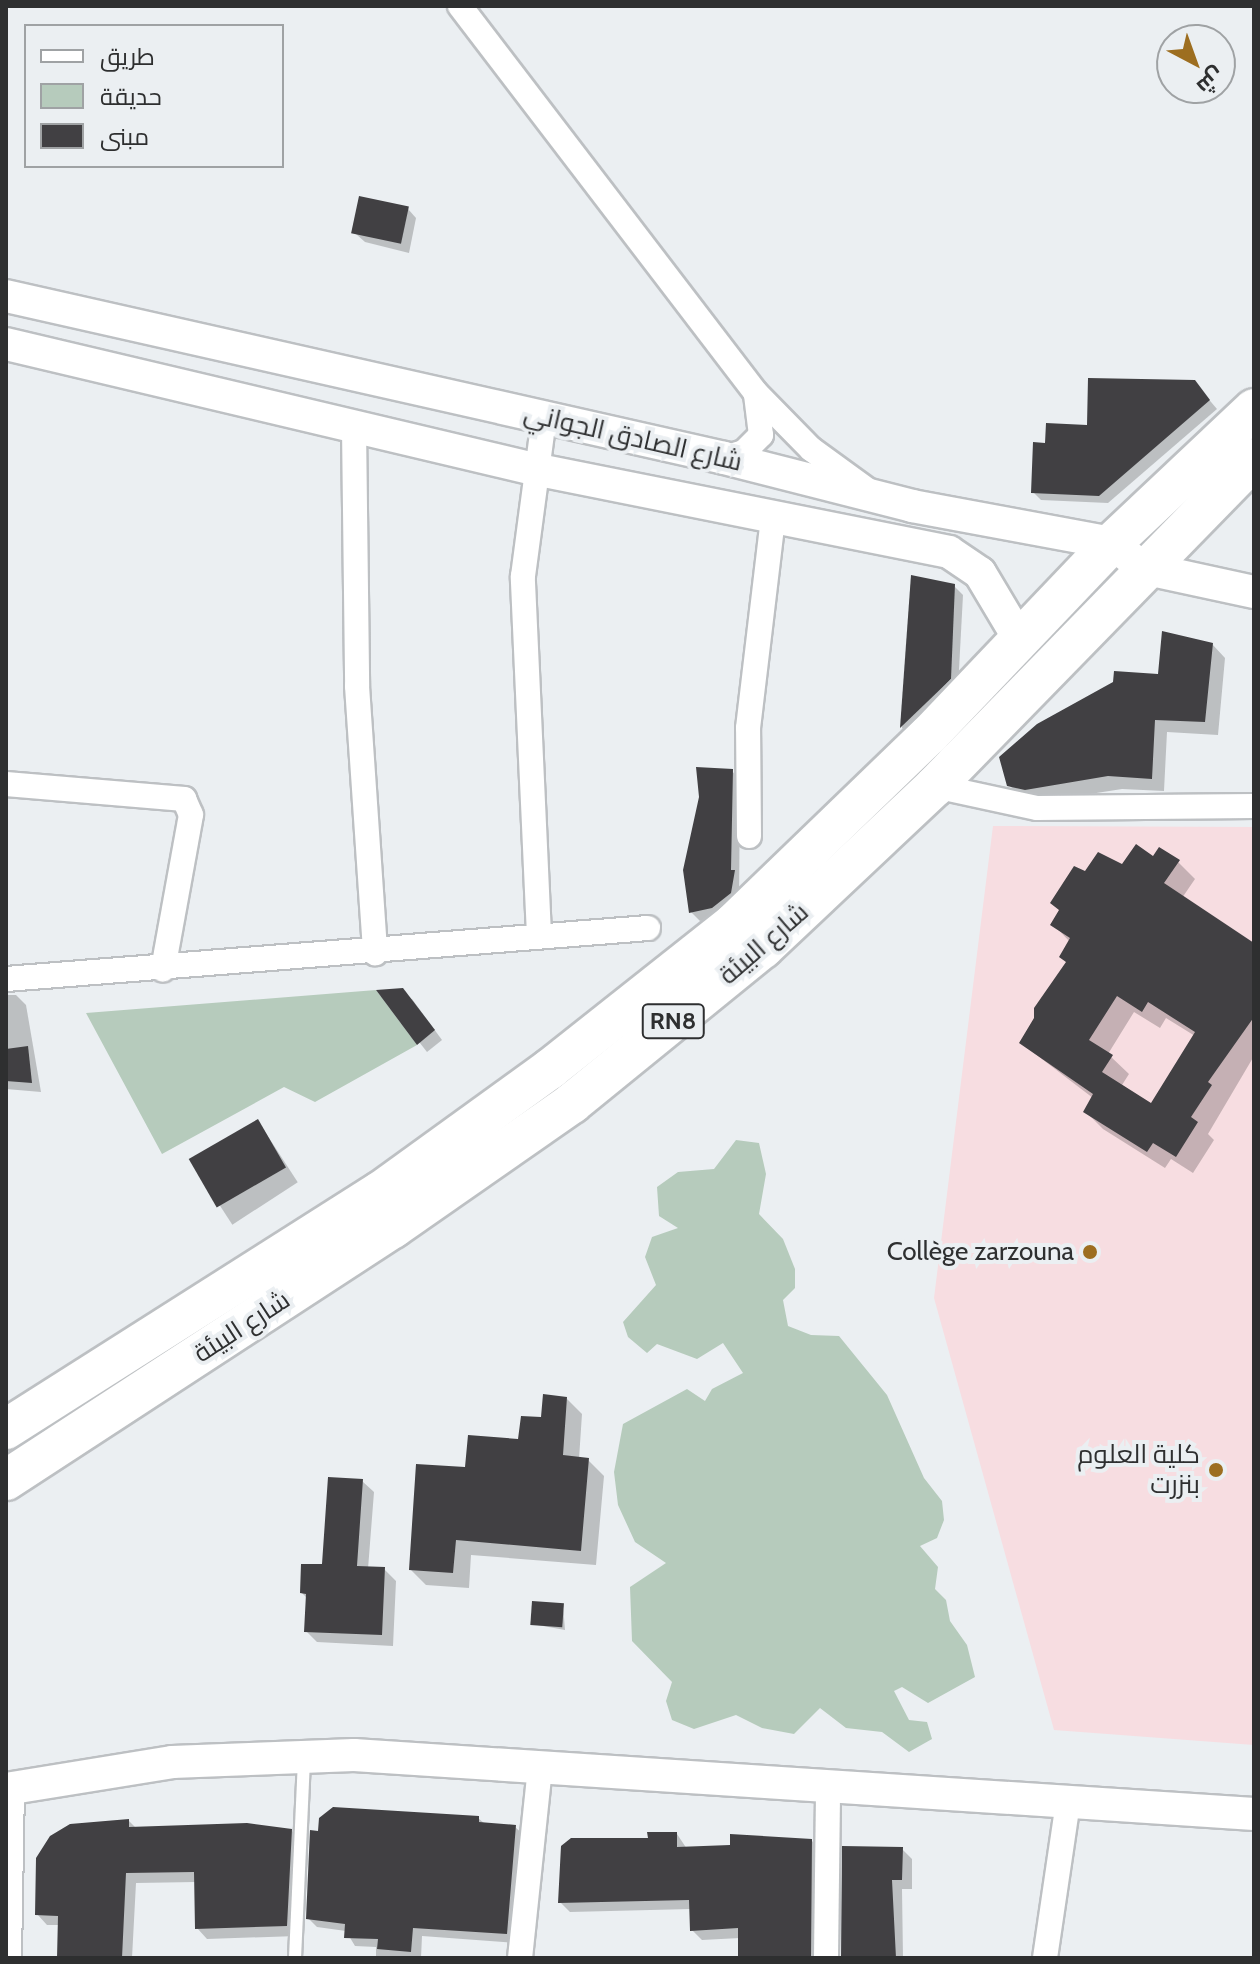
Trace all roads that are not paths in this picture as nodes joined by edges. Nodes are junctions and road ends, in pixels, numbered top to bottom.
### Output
1 (460, 6) edge
2 (6, 296) edge
3 (6, 344) edge
4 (755, 392) junction
5 (1254, 409) edge
6 (544, 418) junction
7 (354, 427) junction
8 (724, 458) junction
9 (1254, 459) edge
10 (534, 469) junction
11 (876, 495) junction
12 (912, 506) junction
13 (773, 518) junction
14 (1112, 543) junction
15 (902, 544) junction
16 (1143, 568) junction
17 (1254, 592) edge
18 (1020, 640) junction
19 (6, 784) edge
20 (935, 786) junction
21 (1254, 806) edge
22 (749, 836) dead end
23 (648, 928) dead end
24 (539, 935) junction
25 (375, 953) junction
26 (163, 969) junction
27 (6, 979) edge
28 (6, 1429) edge
29 (6, 1480) edge
30 (305, 1755) junction
31 (540, 1767) junction
32 (828, 1786) junction
33 (9, 1788) edge
34 (1068, 1802) junction
35 (1254, 1814) edge
36 (9, 1958) edge
37 (295, 1958) edge
38 (520, 1958) edge
39 (826, 1958) edge
40 (1045, 1958) edge

1 - 4 street
2 - 6 street, شارع الصادق الجواني
3 - 7 street
4 - 8 street
4 - 11 street
5 - 14 main road, شارع البيئة / RN8
6 - 8 street, شارع الصادق الجواني
6 - 10 street
7 - 10 street
7 - 25 street
8 - 11 street, شارع الصادق الجواني
9 - 16 main road, شارع البيئة / RN8
10 - 13 street
10 - 24 street
11 - 12 street, شارع الصادق الجواني
12 - 14 street, شارع الصادق الجواني
12 - 15 street
13 - 15 street
13 - 22 street
14 - 16 street, شارع الصادق الجواني
14 - 18 main road, شارع البيئة / RN8
15 - 18 street
16 - 17 street, شارع الصادق الجواني
16 - 20 main road, شارع البيئة / RN8
18 - 28 main road, شارع البيئة / RN8
19 - 26 street
20 - 21 street
20 - 29 main road, شارع البيئة / RN8
23 - 24 street
24 - 25 street
25 - 26 street
26 - 27 street
30 - 31 street
30 - 33 street
30 - 37 lane
31 - 32 street
31 - 38 street
32 - 34 street
32 - 39 street
33 - 36 street
34 - 35 street
34 - 40 street

